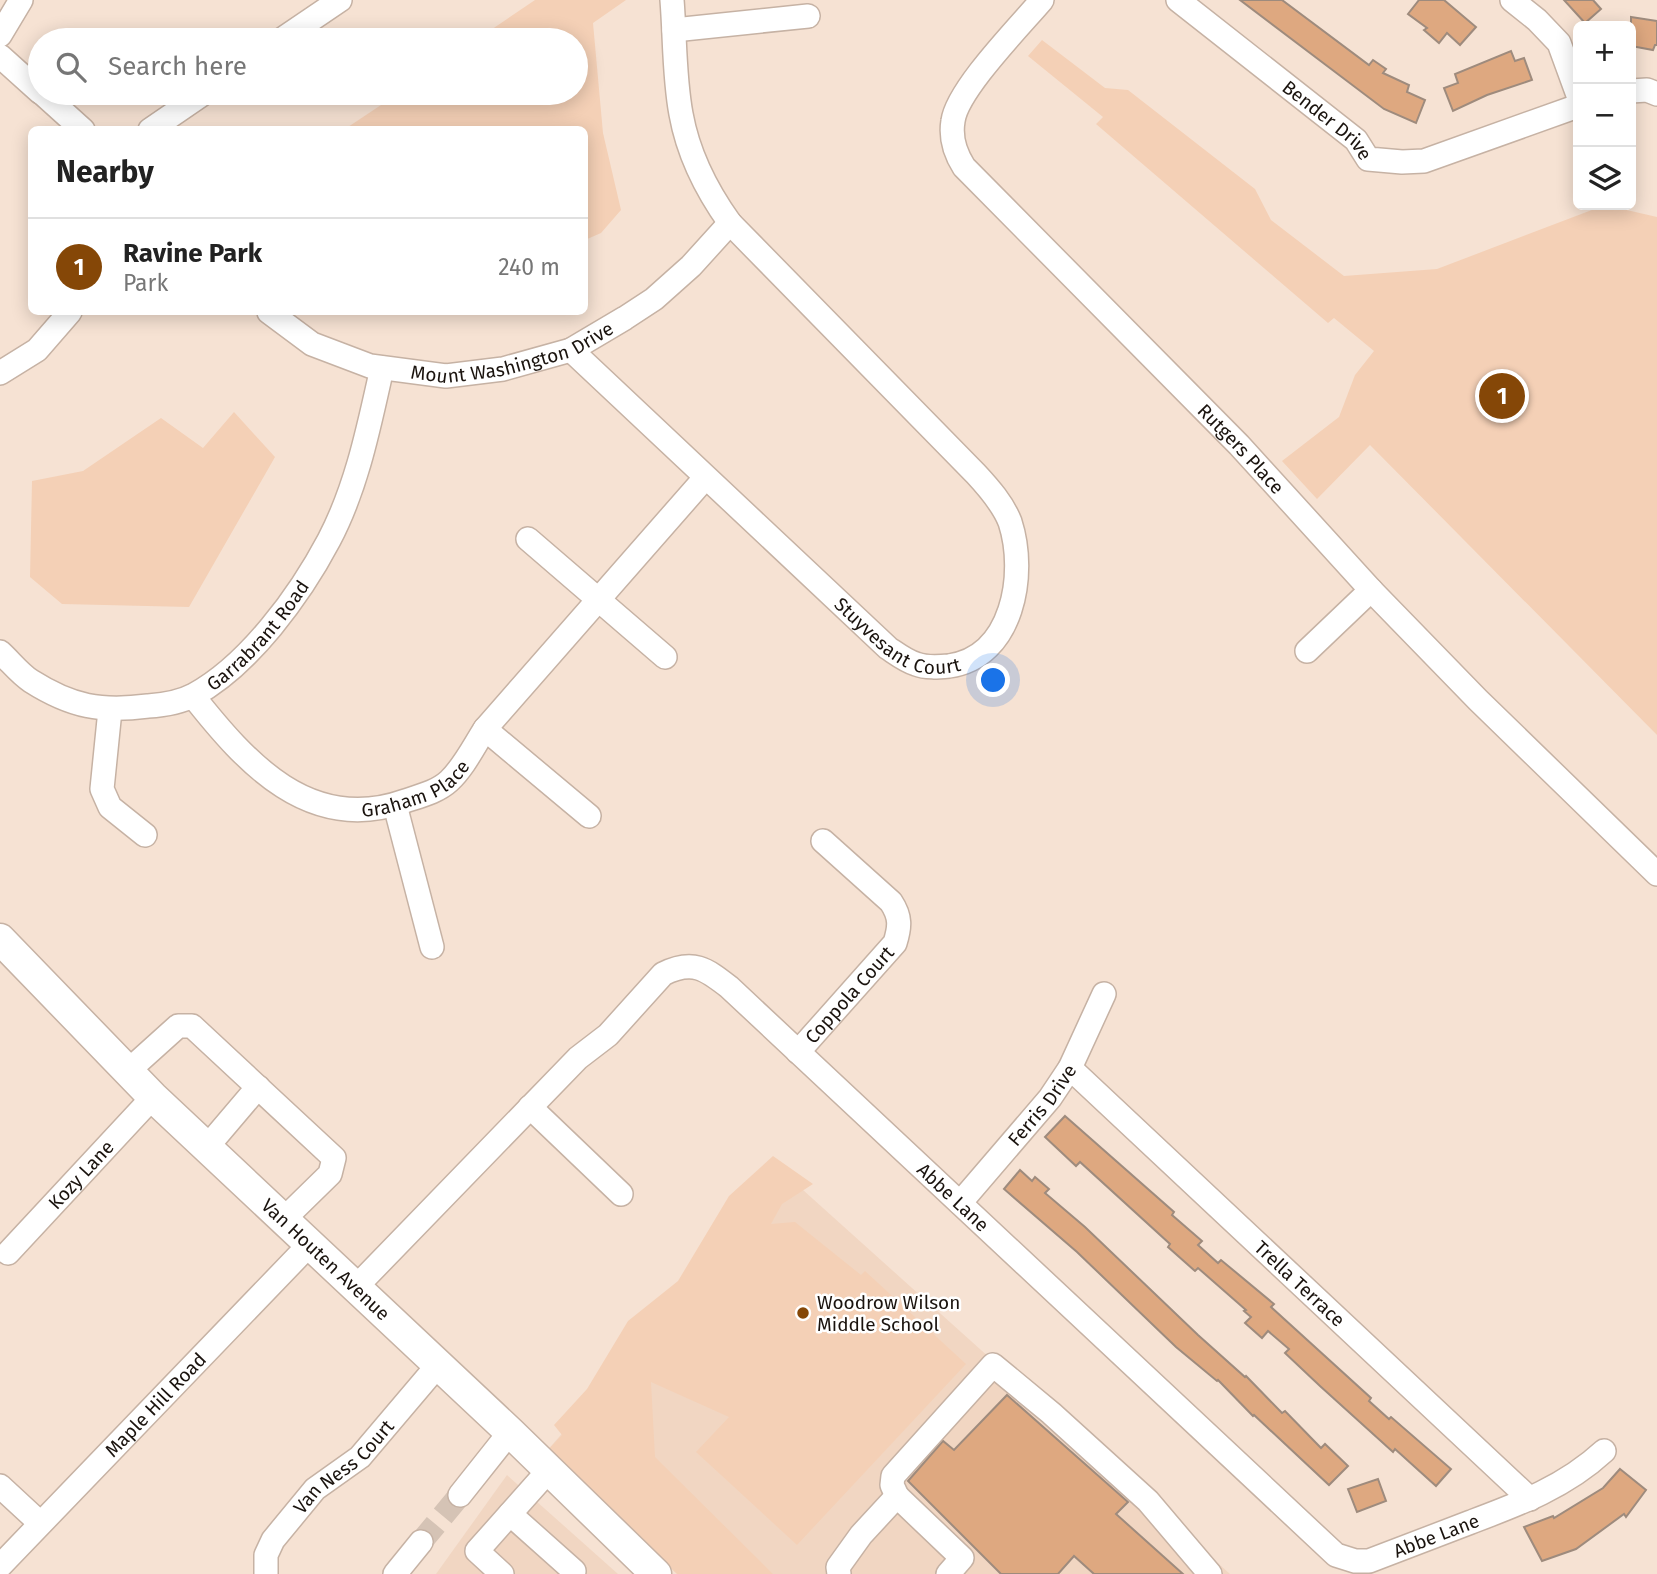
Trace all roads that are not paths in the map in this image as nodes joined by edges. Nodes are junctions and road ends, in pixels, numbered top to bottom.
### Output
1 (21, 0) edge
2 (340, 0) edge
3 (672, 0) edge
4 (1042, 0) edge
5 (1178, 0) edge
6 (1512, 0) edge
7 (808, 16) dead end
8 (299, 28) edge
9 (674, 30) junction
10 (0, 35) edge
11 (0, 56) edge
12 (28, 81) edge
13 (1574, 84) edge
14 (1636, 91) edge
15 (1657, 94) edge
16 (55, 105) edge
17 (186, 105) edge
18 (1573, 108) edge
19 (79, 126) edge
20 (156, 126) edge
21 (730, 223) junction
22 (68, 315) edge
23 (273, 315) edge
24 (571, 350) junction
25 (382, 368) junction
26 (0, 373) edge
27 (705, 478) junction
28 (528, 539) dead end
29 (1371, 590) junction
30 (598, 598) junction
31 (1307, 650) dead end
32 (0, 652) edge
33 (665, 657) dead end
34 (193, 696) junction
35 (110, 710) junction
36 (485, 729) junction
37 (395, 805) junction
38 (589, 816) dead end
39 (145, 835) dead end
40 (823, 841) dead end
41 (1657, 874) edge
42 (1, 942) edge
43 (432, 947) dead end
44 (1104, 994) dead end
45 (798, 1052) junction
46 (1070, 1068) junction
47 (128, 1071) junction
48 (258, 1087) junction
49 (153, 1097) junction
50 (530, 1107) junction
51 (208, 1147) junction
52 (621, 1194) dead end
53 (960, 1203) junction
54 (284, 1219) junction
55 (310, 1244) junction
56 (8, 1253) dead end
57 (356, 1287) junction
58 (438, 1365) junction
59 (510, 1432) junction
60 (1604, 1451) dead end
61 (549, 1470) junction
62 (0, 1486) edge
63 (460, 1495) tunnel mouth
64 (897, 1496) junction
65 (1530, 1499) junction
66 (510, 1514) junction
67 (40, 1523) junction
68 (421, 1542) tunnel mouth
69 (0, 1566) edge
70 (574, 1571) dead end
71 (267, 1574) edge
72 (395, 1574) edge
73 (502, 1574) edge
74 (656, 1574) edge
75 (839, 1574) edge
76 (948, 1574) edge
77 (1210, 1574) edge

1 - 10 street
2 - 8 street
3 - 9 street, Stuyvesant Court
4 - 29 street, Rutgers Place
5 - 18 street, Bender Drive
6 - 13 street
7 - 9 street
9 - 21 street, Stuyvesant Court
11 - 12 street
14 - 15 street
16 - 19 street
17 - 20 street
21 - 24 street, Mount Washington Drive
21 - 27 street, Stuyvesant Court
22 - 26 street
23 - 25 street, Mount Washington Drive
24 - 25 street, Mount Washington Drive
24 - 27 street, Stuyvesant Court
25 - 34 street, Garrabrant Road
27 - 30 street, Graham Place
28 - 30 street
29 - 31 street
29 - 41 street, Rutgers Place
30 - 33 street
30 - 36 street, Graham Place
32 - 35 street, Garrabrant Road
34 - 35 street, Garrabrant Road
34 - 37 street, Graham Place
35 - 39 street
36 - 37 street, Graham Place
36 - 38 street
37 - 43 street
40 - 45 street, Coppola Court
42 - 47 main road, Van Houten Avenue
44 - 46 street, Ferris Drive
45 - 50 street, Abbe Lane
45 - 53 street, Abbe Lane
46 - 53 street, Ferris Drive
46 - 65 street, Trella Terrace
47 - 48 street
47 - 49 main road, Van Houten Avenue
48 - 51 street
48 - 54 street
49 - 51 main road, Van Houten Avenue
49 - 56 street, Kozy Lane
50 - 52 street
50 - 57 street, Abbe Lane
51 - 54 main road, Van Houten Avenue
53 - 65 street, Abbe Lane
54 - 55 main road, Van Houten Avenue
55 - 57 main road, Van Houten Avenue
55 - 67 street, Maple Hill Road
57 - 58 main road, Van Houten Avenue
58 - 59 main road, Van Houten Avenue
58 - 71 street, Van Ness Court
59 - 61 main road, Van Houten Avenue
59 - 63 street
60 - 65 street, Abbe Lane
61 - 66 street
61 - 74 main road, Van Houten Avenue
62 - 67 street
64 - 75 street
64 - 76 street
64 - 77 street
66 - 70 street
66 - 73 street
67 - 69 street, Maple Hill Road
68 - 72 street

